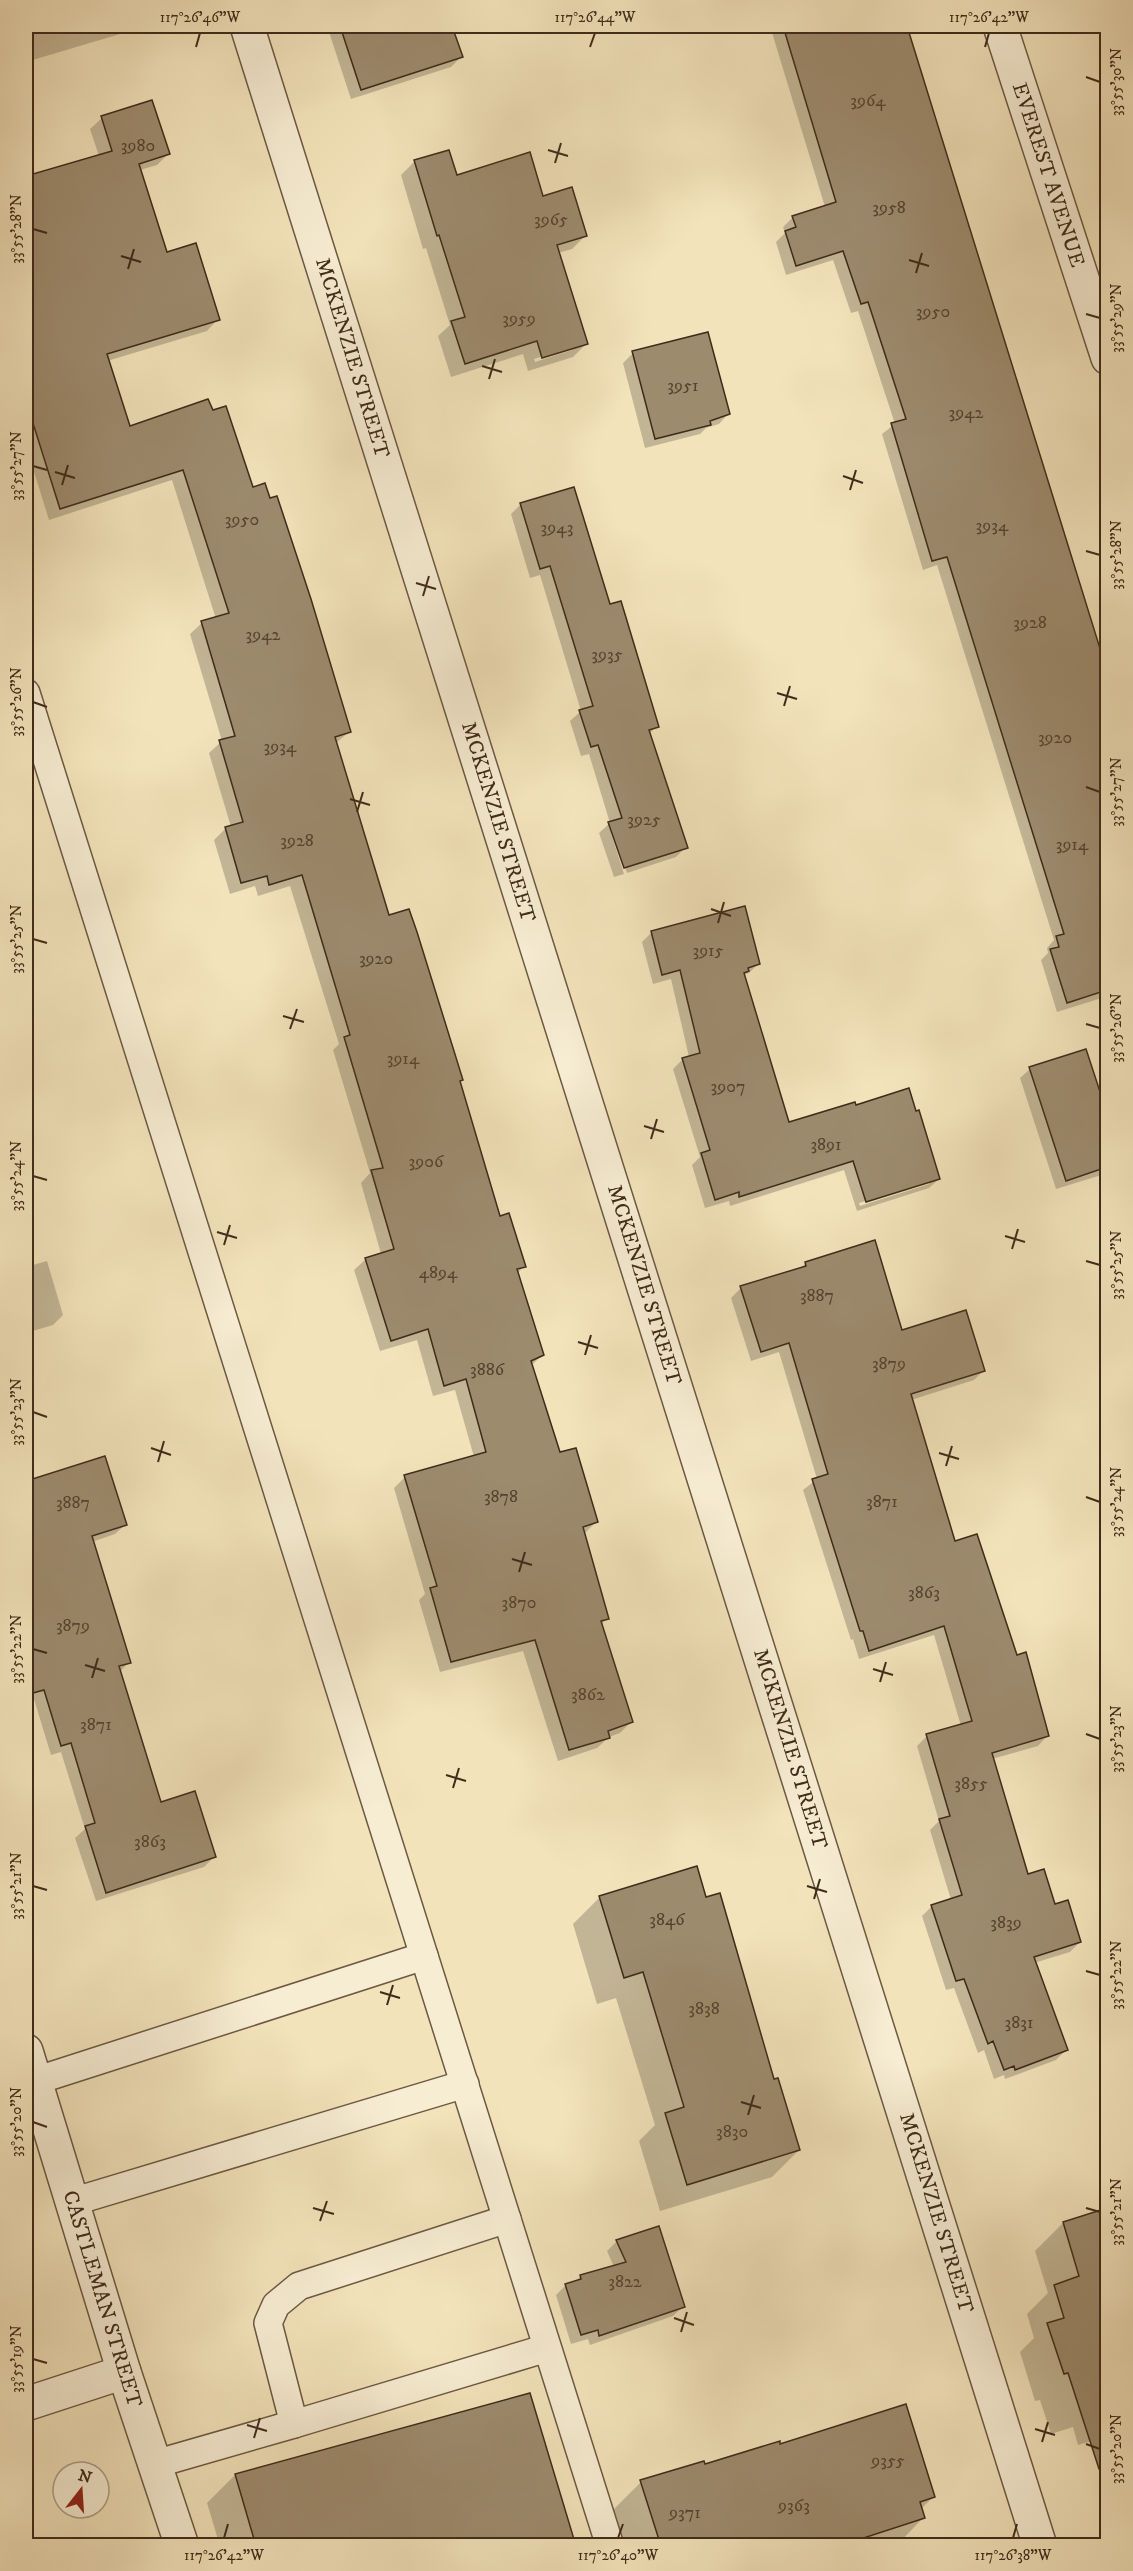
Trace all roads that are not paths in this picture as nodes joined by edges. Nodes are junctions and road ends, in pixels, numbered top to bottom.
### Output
1 (247, 26) edge
2 (1000, 26) edge
3 (1107, 358) edge
4 (26, 693) edge
5 (424, 1956) junction
6 (30, 2066) edge
7 (465, 2084) junction
8 (72, 2202) junction
9 (507, 2219) junction
10 (547, 2348) junction
11 (124, 2372) junction
12 (26, 2404) edge
13 (294, 2424) junction
14 (155, 2464) junction
15 (182, 2546) edge
16 (610, 2546) edge
17 (1040, 2546) edge

1 - 17 street, MCKENZIE STREET
2 - 3 street, EVEREST AVENUE
4 - 5 lane
5 - 6 lane
5 - 7 lane
6 - 8 street, CASTLEMAN STREET
7 - 8 lane
7 - 9 lane
8 - 11 street, CASTLEMAN STREET
9 - 10 lane
9 - 13 lane
10 - 13 lane
10 - 16 lane
11 - 12 street
11 - 14 street, CASTLEMAN STREET
13 - 14 lane
14 - 15 street, CASTLEMAN STREET

